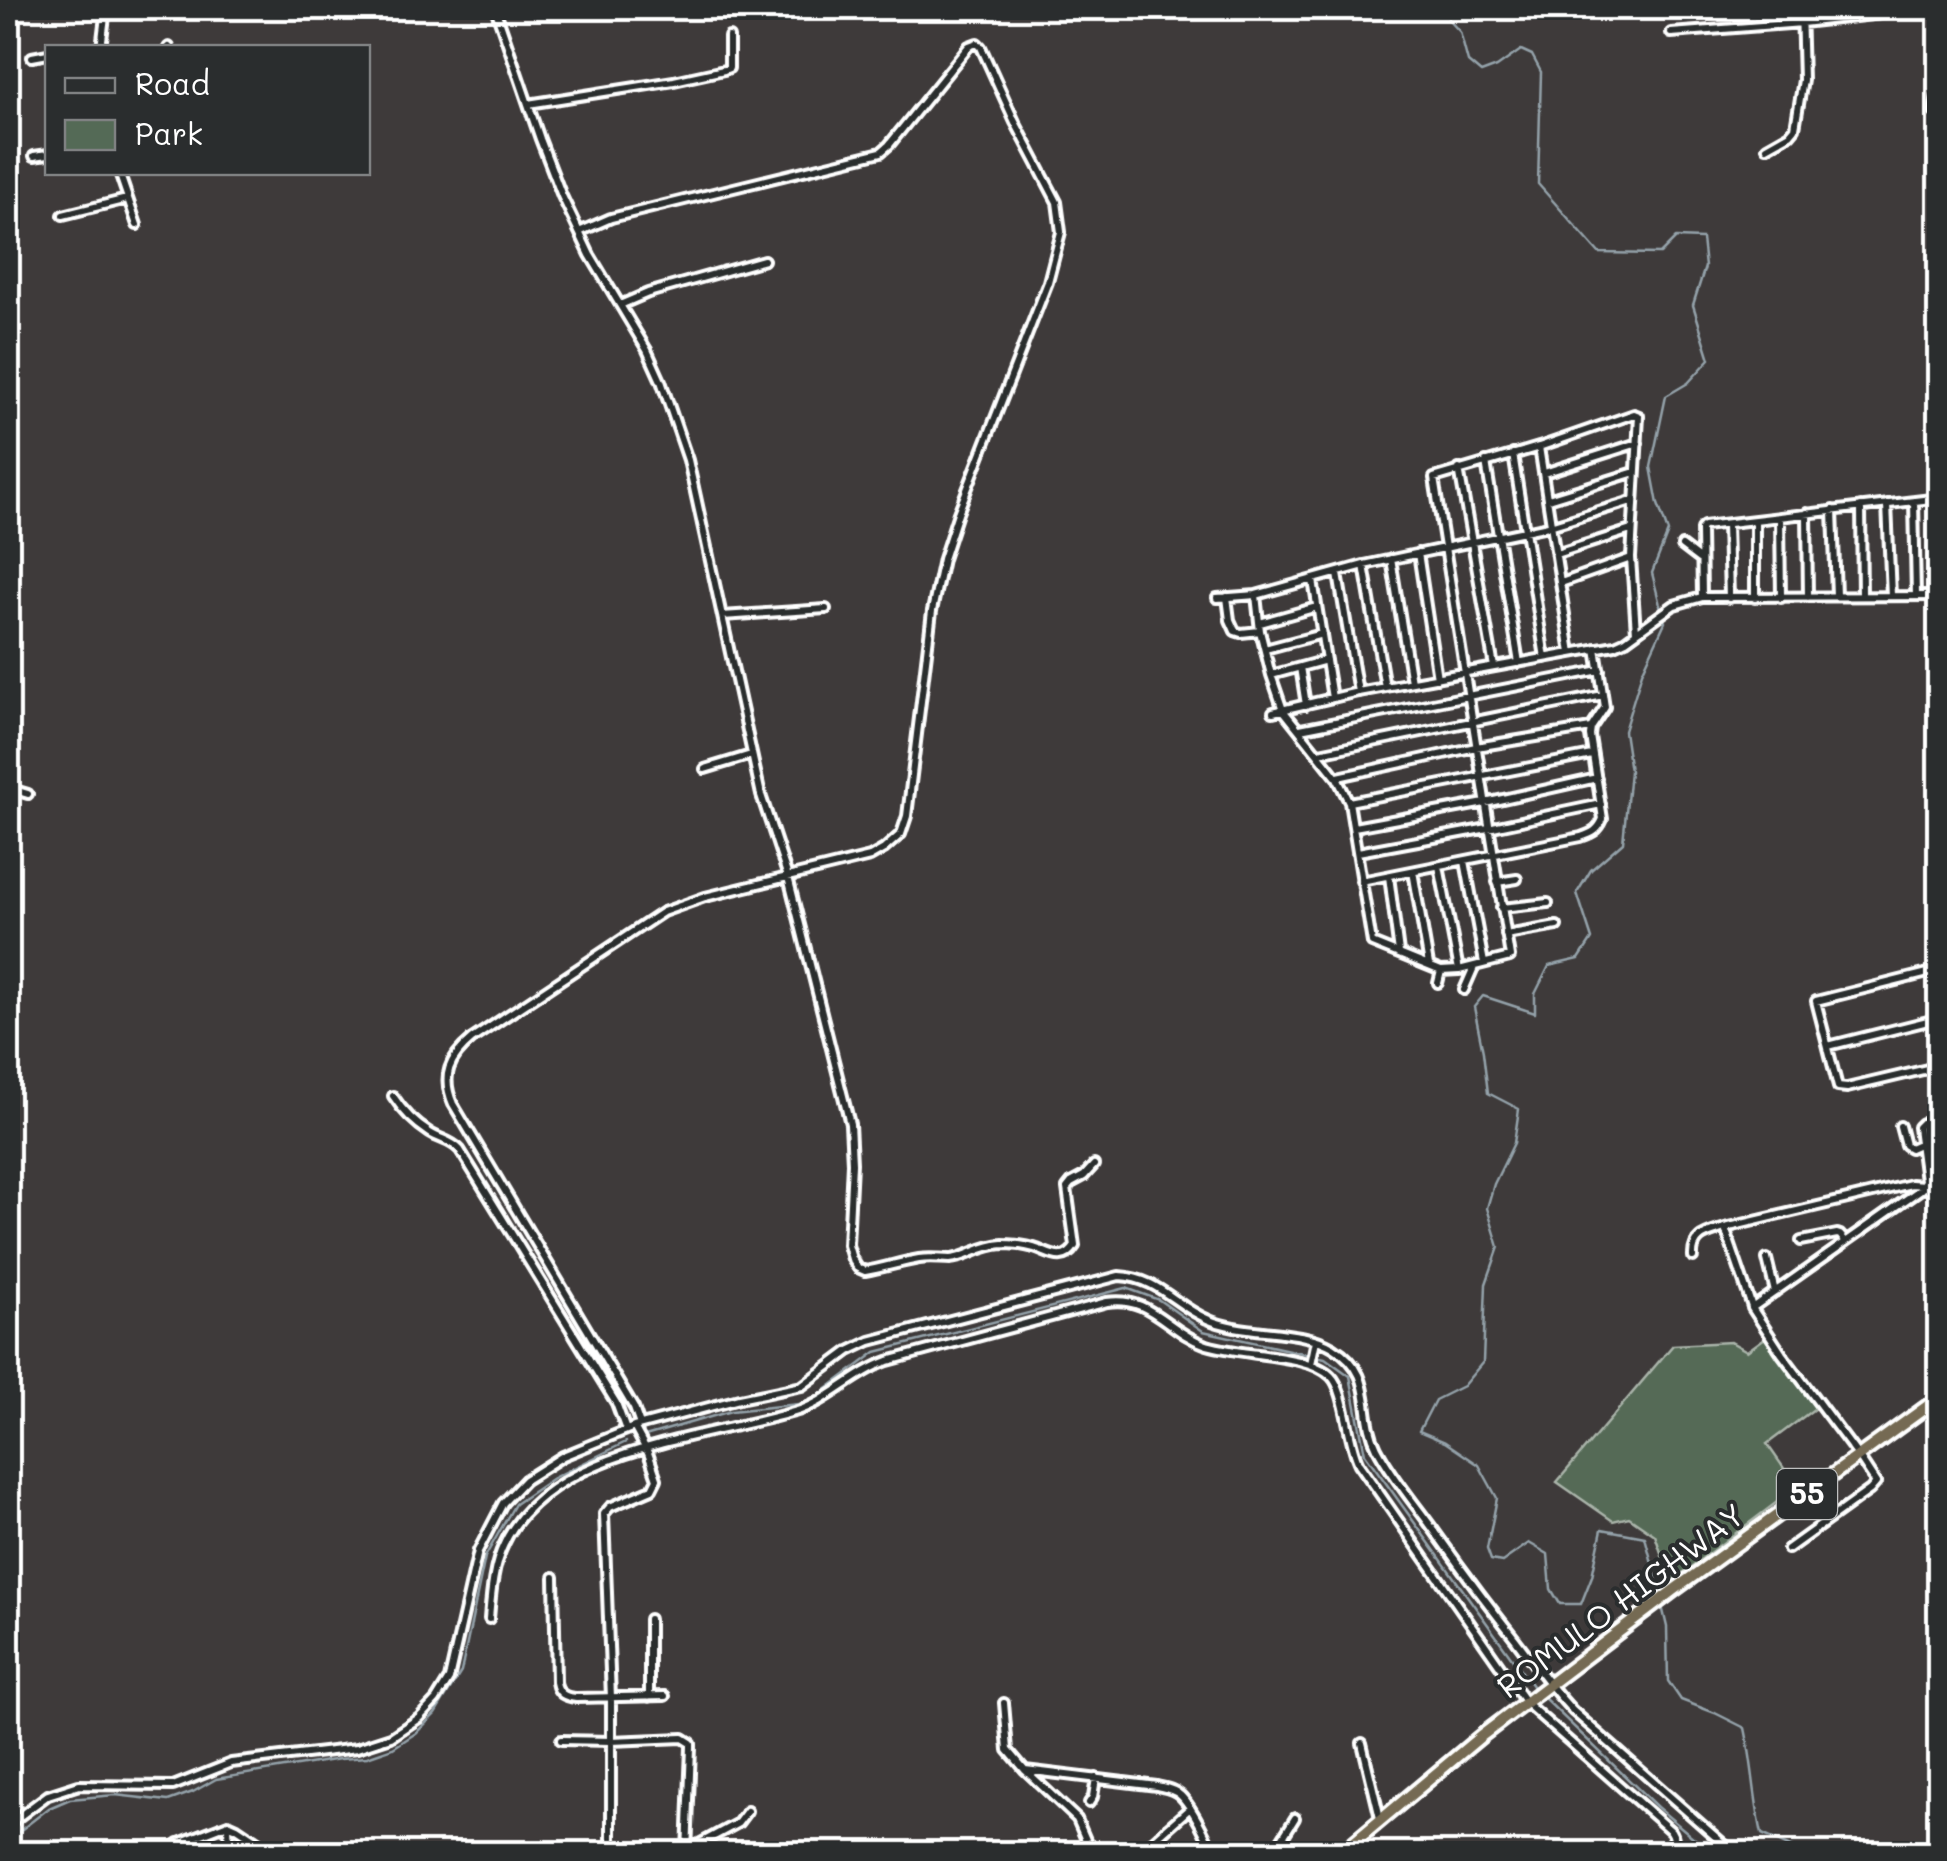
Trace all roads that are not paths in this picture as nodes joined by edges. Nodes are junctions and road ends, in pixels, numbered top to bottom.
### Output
1 (106, 8) edge
2 (495, 8) edge
3 (1801, 8) edge
4 (1935, 8) edge
5 (1802, 23) junction
6 (1670, 34) dead end
7 (729, 37) dead end
8 (101, 45) edge
9 (45, 54) edge
10 (32, 56) dead end
11 (1940, 76) edge
12 (528, 104) junction
13 (1934, 112) dead end
14 (1767, 147) dead end
15 (45, 154) edge
16 (34, 156) dead end
17 (119, 175) edge
18 (128, 198) junction
19 (63, 215) dead end
20 (136, 225) dead end
21 (579, 232) junction
22 (764, 260) dead end
23 (620, 305) junction
24 (1639, 443) junction
25 (1539, 447) junction
26 (1513, 454) junction
27 (1486, 462) junction
28 (1459, 469) junction
29 (1544, 472) junction
30 (1635, 472) junction
31 (1940, 498) edge
32 (1548, 499) junction
33 (1632, 501) junction
34 (1914, 501) junction
35 (1887, 504) junction
36 (1861, 507) junction
37 (1833, 510) junction
38 (1807, 514) junction
39 (1780, 517) junction
40 (1755, 520) junction
41 (1727, 524) junction
42 (1552, 525) junction
43 (1632, 530) junction
44 (1526, 531) junction
45 (1498, 536) junction
46 (1472, 542) junction
47 (1682, 546) dead end
48 (1444, 548) junction
49 (1418, 553) junction
50 (1556, 554) junction
51 (1630, 558) junction
52 (1392, 559) junction
53 (1700, 560) junction
54 (1364, 565) junction
55 (1338, 574) junction
56 (1313, 580) junction
57 (1560, 583) junction
58 (1256, 594) junction
59 (1836, 596) junction
60 (1862, 596) junction
61 (1890, 596) junction
62 (1916, 596) junction
63 (1940, 596) edge
64 (1702, 597) junction
65 (1217, 598) dead end
66 (1228, 598) junction
67 (1728, 598) junction
68 (1756, 598) junction
69 (1781, 598) junction
70 (1808, 598) junction
71 (1318, 607) junction
72 (826, 609) dead end
73 (722, 616) junction
74 (1260, 627) junction
75 (1636, 632) junction
76 (1322, 634) junction
77 (1596, 648) junction
78 (1265, 649) junction
79 (1571, 654) junction
80 (1546, 658) junction
81 (1326, 660) junction
82 (1518, 663) junction
83 (1300, 667) junction
84 (1494, 667) junction
85 (1600, 670) junction
86 (1463, 672) junction
87 (1270, 674) junction
88 (1437, 678) junction
89 (1410, 682) junction
90 (1385, 687) junction
91 (1358, 692) junction
92 (1604, 694) junction
93 (1467, 695) junction
94 (1332, 698) junction
95 (1306, 705) junction
96 (1283, 710) junction
97 (1273, 712) dead end
98 (1471, 720) junction
99 (1591, 728) junction
100 (1298, 729) junction
101 (1476, 747) junction
102 (1319, 753) junction
103 (752, 754) junction
104 (1592, 755) junction
105 (705, 769) dead end
106 (1480, 775) junction
107 (1337, 778) junction
108 (1597, 778) junction
109 (8, 788) edge
110 (28, 794) dead end
111 (1349, 802) junction
112 (1485, 803) junction
113 (1600, 804) junction
114 (1354, 827) junction
115 (1488, 828) junction
116 (1358, 852) junction
117 (1493, 856) junction
118 (1466, 861) junction
119 (1439, 866) junction
120 (1414, 871) junction
121 (1388, 876) junction
122 (788, 877) junction
123 (1517, 879) dead end
124 (1361, 881) junction
125 (1497, 882) junction
126 (1548, 903) dead end
127 (1501, 908) junction
128 (1556, 926) dead end
129 (1506, 935) junction
130 (1400, 955) junction
131 (1484, 964) junction
132 (1430, 966) junction
133 (1474, 966) junction
134 (1458, 970) junction
135 (1940, 970) edge
136 (1441, 971) junction
137 (1438, 982) dead end
138 (1464, 990) dead end
139 (1940, 1018) edge
140 (1828, 1046) junction
141 (1940, 1066) edge
142 (392, 1096) dead end
143 (1940, 1119) edge
144 (1900, 1126) dead end
145 (1920, 1144) junction
146 (1094, 1164) dead end
147 (1924, 1185) junction
148 (1940, 1200) edge
149 (1726, 1228) junction
150 (1800, 1241) dead end
151 (1846, 1242) junction
152 (1693, 1257) dead end
153 (1767, 1259) dead end
154 (1775, 1292) junction
155 (1752, 1308) junction
156 (1316, 1342) junction
157 (1312, 1362) junction
158 (1940, 1397) edge
159 (633, 1428) junction
160 (645, 1448) junction
161 (1859, 1457) junction
162 (1788, 1549) dead end
163 (554, 1577) dead end
164 (489, 1619) dead end
165 (649, 1619) dead end
166 (1549, 1686) junction
167 (666, 1696) dead end
168 (650, 1697) junction
169 (611, 1698) junction
170 (1528, 1702) junction
171 (1004, 1704) dead end
172 (561, 1740) dead end
173 (611, 1741) junction
174 (1362, 1743) dead end
175 (1025, 1770) junction
176 (1096, 1778) junction
177 (1089, 1804) dead end
178 (1189, 1808) junction
179 (747, 1811) dead end
180 (1295, 1818) dead end
181 (1380, 1818) junction
182 (228, 1824) junction
183 (8, 1825) edge
184 (195, 1838) junction
185 (687, 1852) edge
186 (656, 1853) edge
187 (170, 1854) edge
188 (195, 1854) edge
189 (229, 1854) edge
190 (262, 1854) edge
191 (611, 1854) edge
192 (646, 1854) edge
193 (1092, 1854) edge
194 (1138, 1854) edge
195 (1212, 1854) edge
196 (1278, 1854) edge
197 (1340, 1854) edge
198 (1666, 1854) edge
199 (1735, 1854) edge

1 - 8 street
2 - 12 street
3 - 5 street
4 - 5 street
5 - 6 street
5 - 14 street
7 - 12 street
9 - 10 street
11 - 13 street
12 - 21 street
15 - 16 street
17 - 18 street
18 - 19 street
18 - 20 street
21 - 23 street
21 - 122 street
22 - 23 street
23 - 73 street
24 - 25 street
24 - 29 street
24 - 30 street
25 - 26 street
25 - 29 street
26 - 27 street
26 - 44 street
27 - 28 street
27 - 45 street
28 - 46 street
28 - 48 street
29 - 32 street
30 - 32 street
30 - 33 street
31 - 34 street
32 - 42 street
33 - 42 street
33 - 43 street
34 - 35 street
34 - 62 street
35 - 36 street
35 - 61 street
36 - 37 street
36 - 60 street
37 - 38 street
37 - 59 street
38 - 39 street
38 - 70 street
39 - 40 street
39 - 69 street
40 - 41 street
40 - 68 street
41 - 53 street
41 - 67 street
42 - 44 street
42 - 50 street
43 - 50 street
43 - 51 street
44 - 45 street
44 - 80 street
45 - 46 street
45 - 82 street
46 - 48 street
46 - 84 street
47 - 53 street
48 - 49 street
48 - 86 street
49 - 52 street
49 - 88 street
50 - 57 street
51 - 57 street
51 - 75 street
52 - 54 street
52 - 89 street
53 - 64 street
54 - 55 street
54 - 90 street
55 - 56 street
55 - 91 street
56 - 58 street
56 - 71 street
57 - 79 street
58 - 66 street
58 - 74 street
59 - 60 street
59 - 70 street
60 - 61 street
61 - 62 street
62 - 63 street
64 - 67 street
64 - 75 street
65 - 66 street
66 - 74 street
67 - 68 street
68 - 69 street
69 - 70 street
71 - 74 street
71 - 76 street
72 - 73 street
73 - 103 street
74 - 78 street
75 - 77 street
76 - 78 street
76 - 81 street
77 - 79 street
77 - 85 street
78 - 87 street
79 - 80 street
80 - 82 street
81 - 83 street
81 - 94 street
82 - 84 street
83 - 87 street
83 - 95 street
84 - 86 street
85 - 92 street
85 - 93 street
86 - 88 street
86 - 93 street
87 - 96 street
88 - 89 street
89 - 90 street
90 - 91 street
91 - 94 street
92 - 98 street
92 - 99 street
93 - 98 street
93 - 100 street
94 - 95 street
95 - 96 street
96 - 97 street
96 - 100 street
98 - 101 street
98 - 102 street
99 - 101 street
99 - 104 street
100 - 102 street
101 - 106 street
101 - 107 street
102 - 107 street
103 - 105 street
103 - 122 street
104 - 106 street
104 - 108 street
106 - 111 street
106 - 112 street
107 - 111 street
108 - 112 street
108 - 113 street
109 - 110 street
111 - 114 street
112 - 114 street
112 - 115 street
113 - 115 street
113 - 117 street
114 - 116 street
115 - 116 street
115 - 117 street
116 - 124 street
117 - 118 street
117 - 125 street
118 - 119 street
118 - 131 street
119 - 120 street
119 - 134 street
120 - 121 street
120 - 132 street
121 - 124 street
121 - 130 street
122 - 146 street
122 - 159 street
123 - 125 street
124 - 130 street
125 - 127 street
126 - 127 street
127 - 129 street
128 - 129 street
129 - 131 street
130 - 132 street
131 - 133 street
132 - 136 street
133 - 134 street
133 - 138 street
134 - 136 street
135 - 140 street
136 - 137 street
139 - 140 street
140 - 141 street
142 - 159 street
143 - 145 street
144 - 145 street
145 - 147 street
147 - 148 street
147 - 149 street
147 - 151 street
149 - 152 street
149 - 155 street
150 - 151 street
151 - 154 street
153 - 154 street
154 - 155 street
155 - 161 street
156 - 157 street
156 - 159 street
156 - 166 street
157 - 160 street
157 - 170 street
158 - 161 highway, ROMULO HIGHWAY / 55
159 - 160 street
159 - 183 street
160 - 164 street
160 - 169 street
161 - 162 street
161 - 166 highway, ROMULO HIGHWAY / 55
163 - 169 street
165 - 168 street
166 - 170 highway, ROMULO HIGHWAY / 55
166 - 199 street
167 - 168 street
168 - 169 street
169 - 173 street
170 - 181 highway, ROMULO HIGHWAY / 55
170 - 198 street
171 - 175 street
172 - 173 street
173 - 185 street
173 - 191 street
174 - 181 street
175 - 176 street
175 - 193 street
176 - 177 street
176 - 178 street
178 - 194 street
178 - 195 street
179 - 185 street
180 - 196 street
181 - 197 highway, ROMULO HIGHWAY / 55
182 - 184 street
182 - 189 street
182 - 190 street
184 - 187 street
184 - 188 street
186 - 192 street

